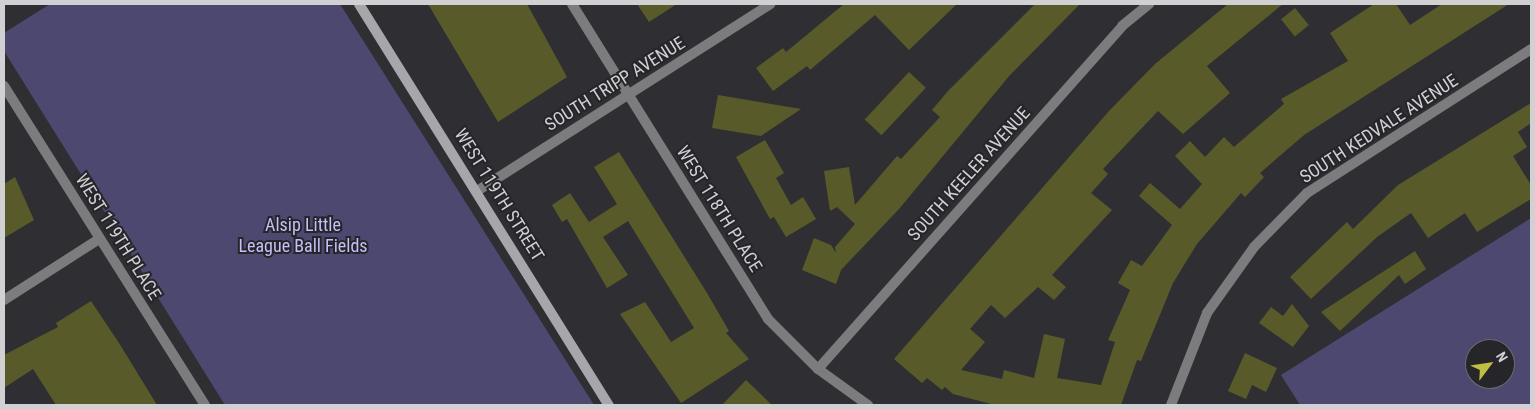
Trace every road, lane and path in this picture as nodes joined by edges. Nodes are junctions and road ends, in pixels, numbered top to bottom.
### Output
1 (359, 4) edge
2 (572, 4) edge
3 (770, 4) edge
4 (1150, 4) edge
5 (1531, 49) edge
6 (4, 86) edge
7 (628, 94) junction
8 (477, 191) junction
9 (100, 239) junction
10 (4, 300) edge
11 (818, 369) junction
12 (204, 405) edge
13 (609, 405) edge
14 (868, 405) edge
15 (1171, 405) edge

1 - 8 street, WEST 119TH STREET
2 - 7 street, WEST 118TH PLACE
3 - 7 street, SOUTH TRIPP AVENUE
4 - 11 street, SOUTH KEELER AVENUE
5 - 15 street, SOUTH KEDVALE AVENUE
6 - 9 street, WEST 119TH PLACE
7 - 8 street, SOUTH TRIPP AVENUE
7 - 11 street, WEST 118TH PLACE
8 - 13 street, WEST 119TH STREET
9 - 10 street
9 - 12 street, WEST 119TH PLACE
11 - 14 street, WEST 118TH PLACE

